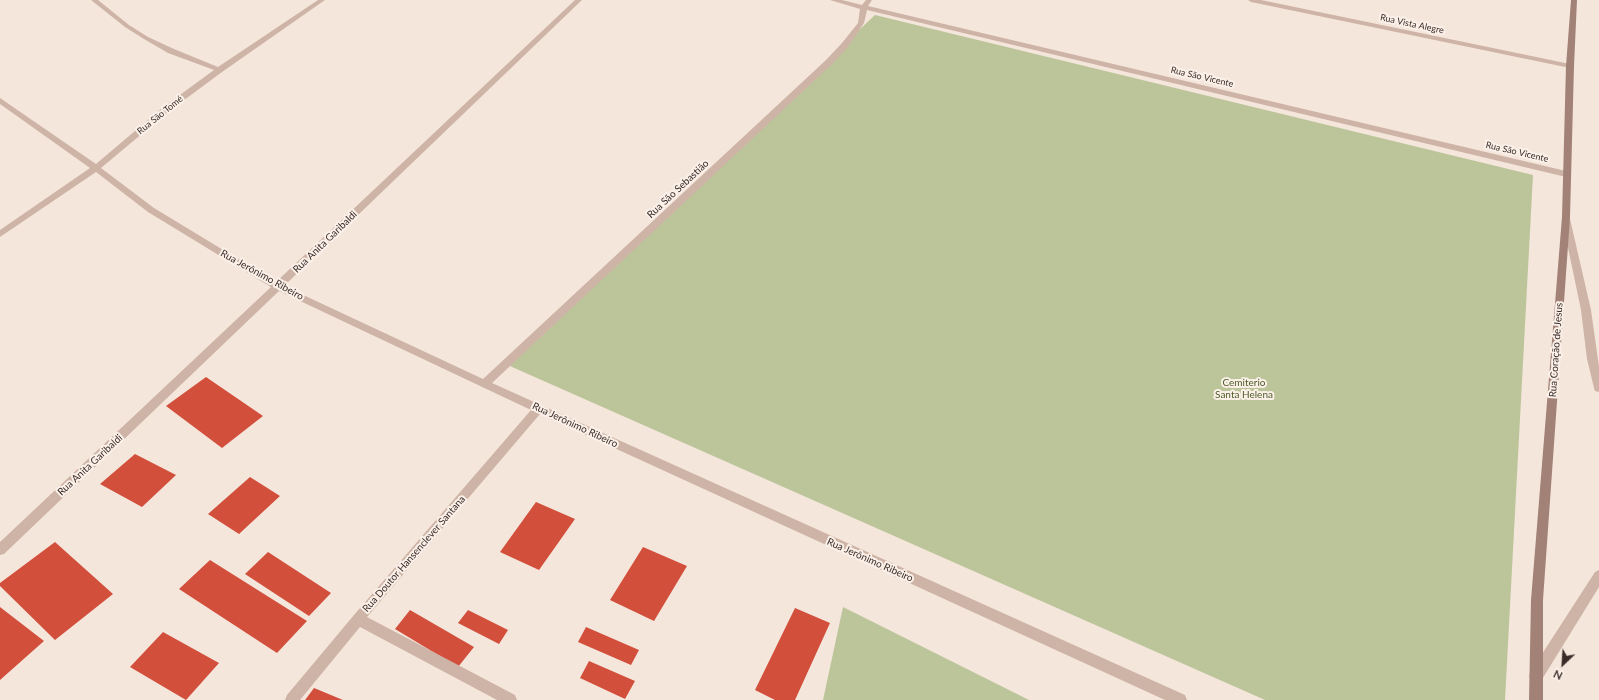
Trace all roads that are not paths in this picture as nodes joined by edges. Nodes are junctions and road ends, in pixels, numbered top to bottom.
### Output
1 (94, 0) edge
2 (322, 0) edge
3 (579, 0) edge
4 (833, 0) edge
5 (1251, 0) edge
6 (1574, 0) edge
7 (867, 4) edge
8 (1570, 66) junction
9 (219, 70) junction
10 (0, 100) edge
11 (96, 168) junction
12 (1566, 174) junction
13 (1566, 217) junction
14 (0, 234) edge
15 (278, 287) junction
16 (485, 383) junction
17 (1599, 388) edge
18 (538, 409) junction
19 (0, 550) edge
20 (1598, 579) edge
21 (358, 619) junction
22 (1536, 676) junction
23 (1538, 697) edge
24 (292, 700) edge
25 (510, 700) edge
26 (1180, 700) edge

1 - 9 street
2 - 9 street, Rua São Tomé
3 - 15 street, Rua Anita Garibaldi
4 - 7 street, Rua São Vicente
5 - 8 street, Rua Vista Alegre
6 - 8 street, Rua Coração de Jesus
7 - 12 street, Rua São Vicente
7 - 16 street, Rua São Sebastião
8 - 12 street, Rua Coração de Jesus
9 - 11 street, Rua São Tomé
10 - 11 street, Rua Jerônimo Ribeiro
11 - 14 street, Rua São Tomé
11 - 15 street, Rua Jerônimo Ribeiro
12 - 13 street, Rua Coração de Jesus
13 - 17 street
13 - 22 street, Rua Coração de Jesus
15 - 16 street, Rua Jerônimo Ribeiro
15 - 19 street, Rua Anita Garibaldi
16 - 18 street, Rua Jerônimo Ribeiro
18 - 21 street, Rua Doutor Hansenclever Santana
18 - 26 street, Rua Jerônimo Ribeiro
20 - 22 street
21 - 24 street, Rua Doutor Hansenclever Santana
21 - 25 street
22 - 23 street, Rua Coração de Jesus

